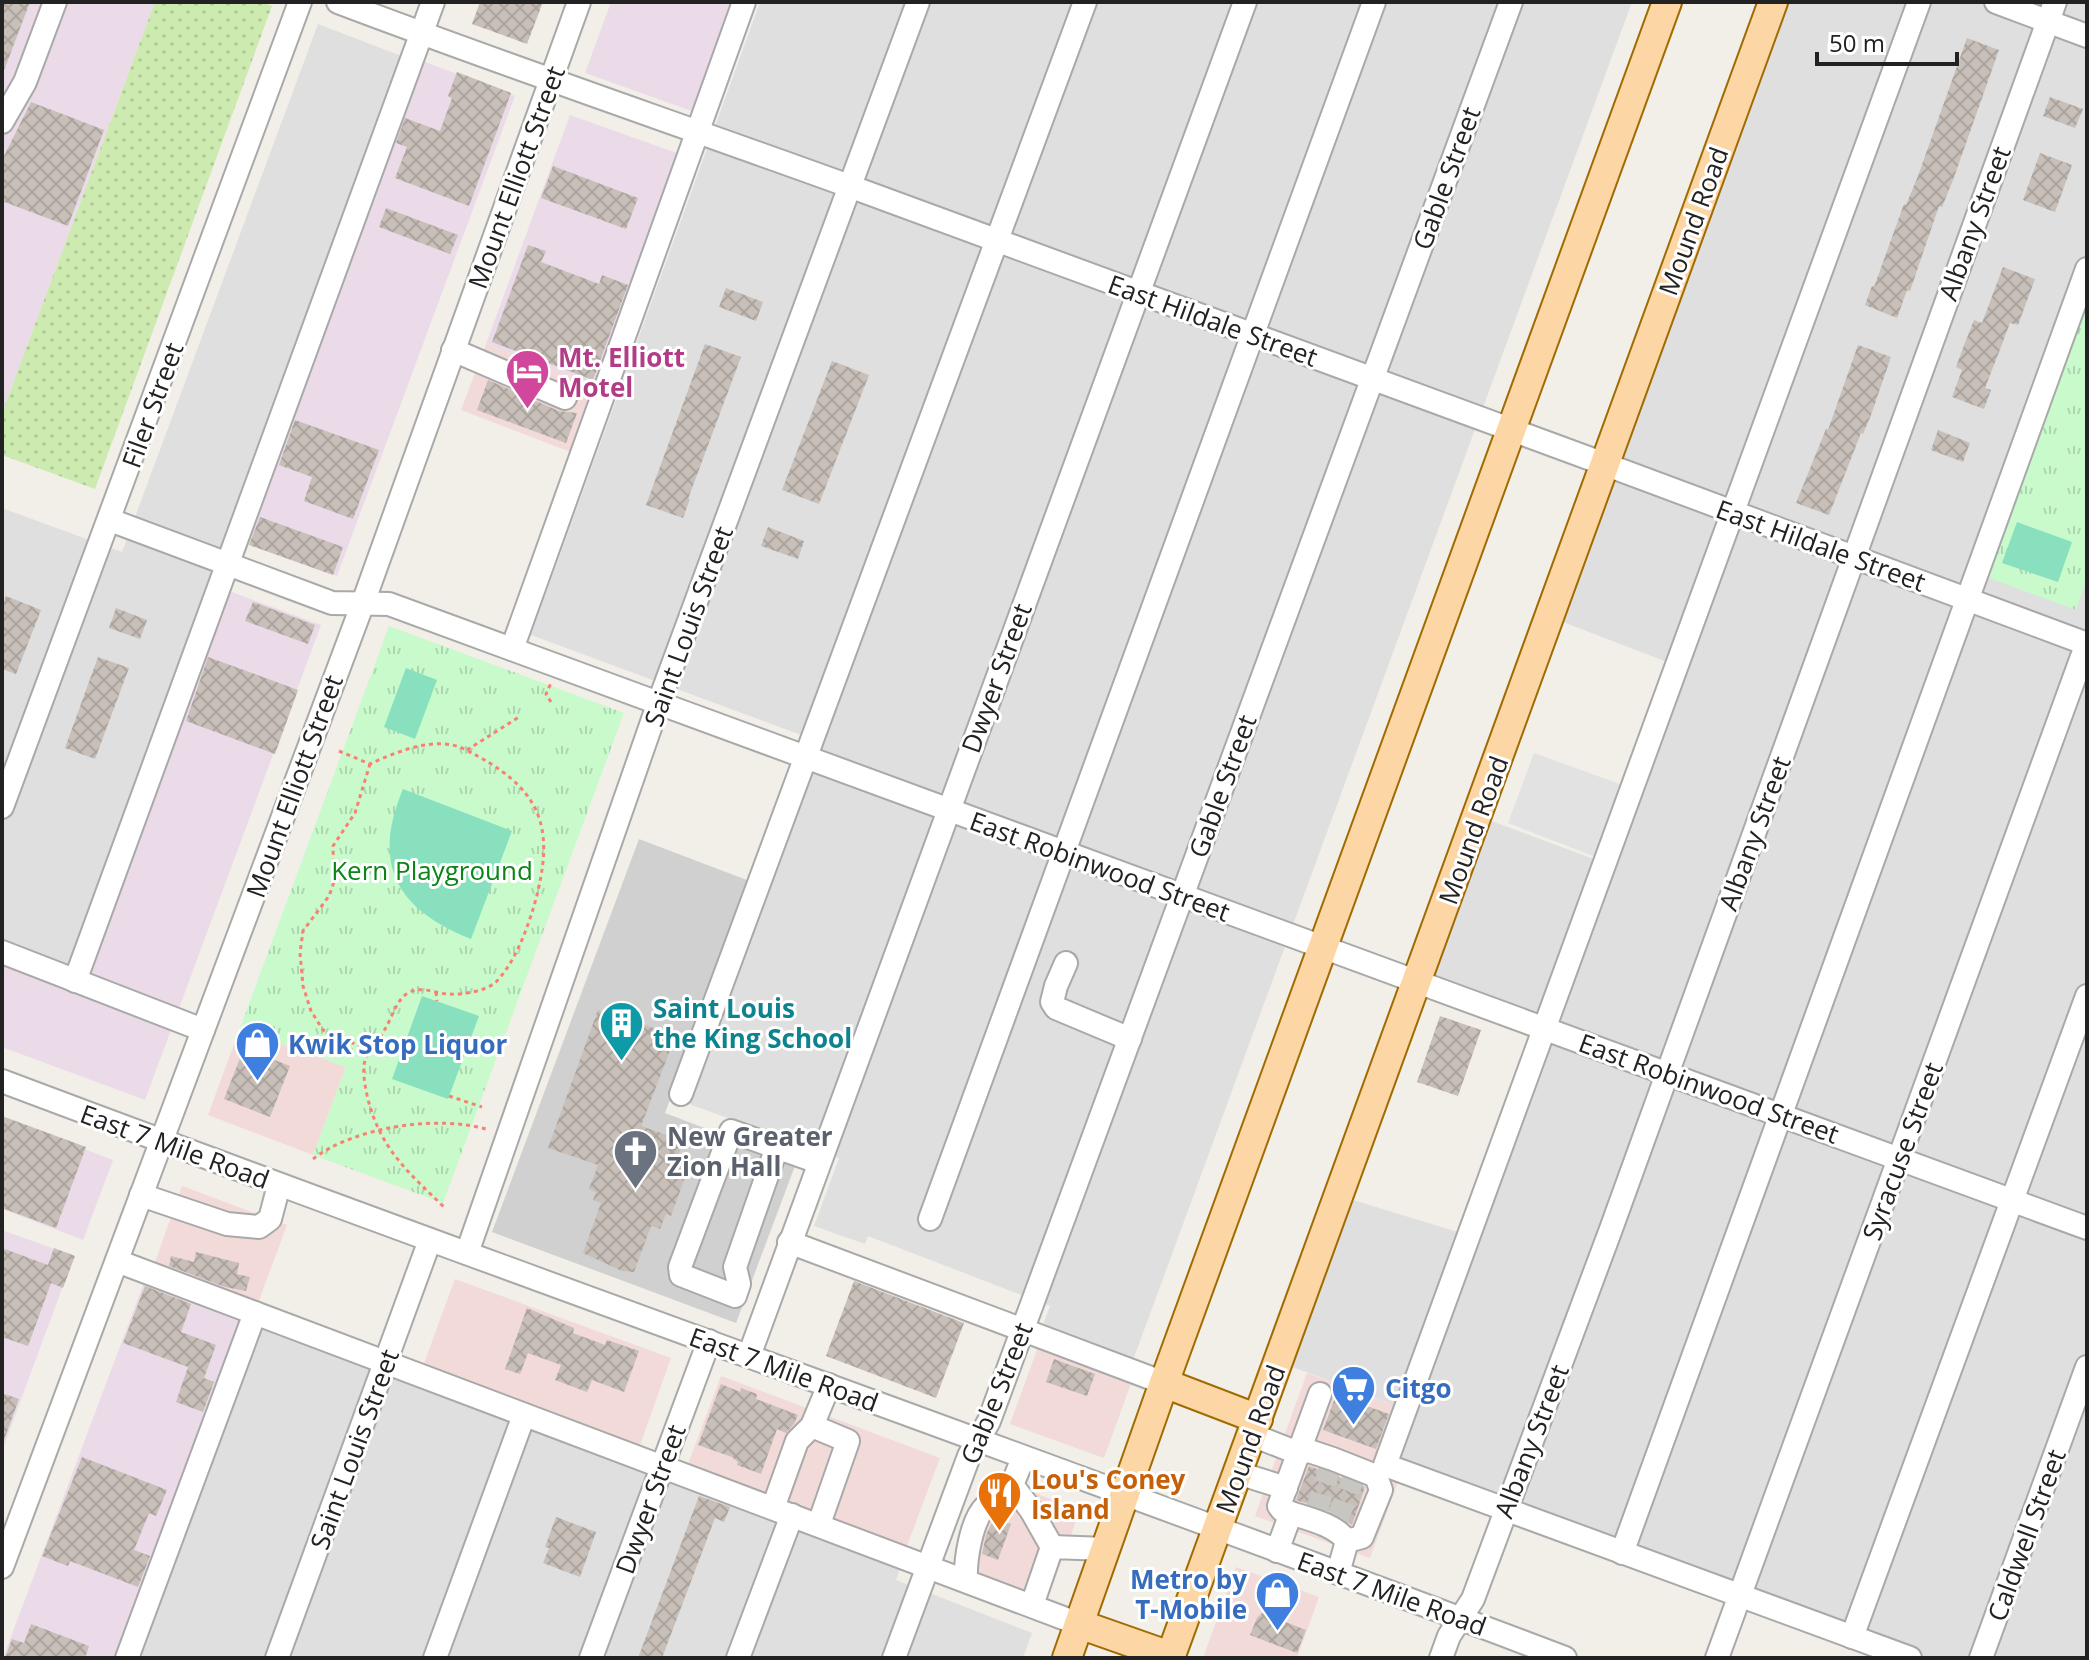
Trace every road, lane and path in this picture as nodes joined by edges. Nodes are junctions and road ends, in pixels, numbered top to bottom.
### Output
1 (55, 2) edge
2 (300, 2) edge
3 (338, 2) edge
4 (433, 2) edge
5 (579, 2) edge
6 (744, 2) edge
7 (918, 2) edge
8 (1085, 2) edge
9 (1245, 2) edge
10 (1374, 2) edge
11 (1511, 2) edge
12 (1667, 2) edge
13 (1773, 2) edge
14 (1919, 2) edge
15 (1996, 2) edge
16 (2051, 12) edge
17 (421, 33) junction
18 (2087, 36) edge
19 (550, 80) junction
20 (2, 122) edge
21 (697, 131) junction
22 (850, 186) junction
23 (998, 241) junction
24 (2087, 269) edge
25 (1137, 292) junction
26 (1252, 335) junction
27 (453, 350) junction
28 (1373, 379) junction
29 (565, 398) dead end
30 (1512, 431) junction
31 (1605, 465) junction
32 (1733, 512) junction
33 (110, 520) junction
34 (1854, 557) junction
35 (226, 563) junction
36 (1969, 600) junction
37 (363, 603) junction
38 (2087, 644) edge
39 (512, 649) junction
40 (551, 683) dead end
41 (551, 702) dead end
42 (659, 702) junction
43 (519, 717) dead end
44 (467, 750) junction
45 (339, 751) dead end
46 (807, 757) junction
47 (370, 764) junction
48 (2, 807) edge
49 (948, 809) junction
50 (1064, 852) junction
51 (1182, 896) junction
52 (1323, 948) junction
53 (2, 952) edge
54 (1066, 963) dead end
55 (75, 981) junction
56 (1417, 982) junction
57 (436, 992) junction
58 (2087, 996) edge
59 (437, 1001) dead end
60 (1543, 1027) junction
61 (203, 1030) junction
62 (1130, 1039) junction
63 (369, 1050) junction
64 (1667, 1072) junction
65 (2, 1081) edge
66 (681, 1094) dead end
67 (449, 1096) dead end
68 (482, 1107) dead end
69 (1779, 1114) junction
70 (379, 1130) junction
71 (507, 1136) junction
72 (161, 1142) junction
73 (777, 1147) junction
74 (313, 1159) dead end
75 (1899, 1159) junction
76 (818, 1162) junction
77 (279, 1185) junction
78 (141, 1195) junction
79 (2013, 1201) junction
80 (445, 1208) dead end
81 (930, 1219) dead end
82 (2087, 1228) edge
83 (430, 1240) junction
84 (789, 1242) junction
85 (467, 1253) junction
86 (117, 1261) junction
87 (739, 1284) junction
88 (770, 1297) junction
89 (255, 1313) junction
90 (1022, 1330) junction
91 (709, 1341) junction
92 (749, 1356) junction
93 (386, 1363) junction
94 (2087, 1367) edge
95 (1164, 1383) junction
96 (829, 1385) junction
97 (1320, 1394) dead end
98 (524, 1415) junction
99 (812, 1426) junction
100 (1255, 1427) junction
101 (978, 1441) junction
102 (1298, 1453) junction
103 (1023, 1458) junction
104 (662, 1467) junction
105 (1238, 1473) junction
106 (1286, 1488) junction
107 (1015, 1491) junction
108 (1124, 1495) junction
109 (1506, 1510) junction
110 (782, 1511) junction
111 (1306, 1516) junction
112 (819, 1524) junction
113 (1217, 1529) junction
114 (1339, 1531) junction
115 (1052, 1547) junction
116 (1106, 1549) junction
117 (1277, 1551) junction
118 (1622, 1553) junction
119 (928, 1565) junction
120 (2, 1567) edge
121 (1338, 1573) junction
122 (966, 1580) junction
123 (1740, 1596) junction
124 (1032, 1605) junction
125 (1462, 1619) junction
126 (1079, 1624) junction
127 (1852, 1637) junction
128 (1171, 1657) edge
129 (127, 1658) edge
130 (277, 1658) edge
131 (435, 1658) edge
132 (591, 1658) edge
133 (738, 1658) edge
134 (894, 1658) edge
135 (1067, 1658) edge
136 (1441, 1658) edge
137 (1565, 1658) edge
138 (1717, 1658) edge
139 (1910, 1658) edge
140 (1981, 1658) edge

1 - 20 street
2 - 33 street, Filer Street
3 - 17 street, East Hildale Street
4 - 17 street
5 - 19 street, Mount Elliott Street
6 - 21 street
7 - 22 street, Saint Louis Street
8 - 23 street
9 - 25 street, Dwyer Street
10 - 26 street
11 - 28 street, Gable Street
12 - 30 main road
13 - 31 main road, Mound Road
14 - 32 street
15 - 16 street
16 - 18 street
16 - 34 street, Albany Street
17 - 19 street, East Hildale Street
17 - 35 street
19 - 21 street, East Hildale Street
19 - 27 street, Mount Elliott Street
21 - 22 street, East Hildale Street
21 - 39 street
22 - 23 street, East Hildale Street
22 - 42 street, Saint Louis Street
23 - 25 street, East Hildale Street
23 - 46 street
24 - 36 street
25 - 26 street, East Hildale Street
25 - 49 street, Dwyer Street
26 - 28 street, East Hildale Street
26 - 50 street
27 - 29 street
27 - 37 street, Mount Elliott Street
28 - 30 street, East Hildale Street
28 - 51 street, Gable Street
30 - 31 street, East Hildale Street
30 - 52 main road
31 - 32 street, East Hildale Street
31 - 56 main road, Mound Road
32 - 34 street, East Hildale Street
32 - 60 street
33 - 35 street, East Robinwood Street
33 - 48 street, Filer Street
34 - 36 street, East Hildale Street
34 - 64 street, Albany Street
35 - 37 street, East Robinwood Street
35 - 55 street
36 - 38 street, East Hildale Street
36 - 69 street
37 - 39 street, East Robinwood Street
37 - 61 street, Mount Elliott Street
38 - 75 street, Syracuse Street
39 - 42 street, East Robinwood Street
40 - 41 path
42 - 46 street, East Robinwood Street
42 - 71 street, Saint Louis Street
43 - 44 path
44 - 47 path
44 - 57 path
45 - 47 path
46 - 49 street, East Robinwood Street
46 - 66 street
47 - 63 path
49 - 50 street, East Robinwood Street
49 - 76 street, Dwyer Street
50 - 51 street, East Robinwood Street
50 - 81 street
51 - 52 street, East Robinwood Street
51 - 62 street, Gable Street
52 - 56 street, East Robinwood Street
52 - 95 main road
53 - 55 street
54 - 62 street
55 - 61 street
56 - 60 street, East Robinwood Street
56 - 100 main road, Mound Road
57 - 59 path
57 - 63 path
58 - 79 street
60 - 64 street, East Robinwood Street
60 - 109 street
61 - 72 street, Mount Elliott Street
62 - 90 street, Gable Street
63 - 70 path
64 - 69 street, East Robinwood Street
64 - 109 street, Albany Street
65 - 72 street, East 7 Mile Road
67 - 68 path
69 - 75 street, East Robinwood Street
69 - 118 street
70 - 71 path
70 - 74 path
70 - 80 path
71 - 85 street, Saint Louis Street
72 - 77 street, East 7 Mile Road
72 - 78 street, Mount Elliott Street
73 - 76 street
73 - 87 street
73 - 87 street
75 - 79 street, East Robinwood Street
75 - 123 street, Syracuse Street
76 - 84 street, Dwyer Street
77 - 78 street
77 - 83 street, East 7 Mile Road
78 - 86 street, Mount Elliott Street
79 - 82 street, East Robinwood Street
79 - 127 street
83 - 85 street, East 7 Mile Road
83 - 93 street, Saint Louis Street
84 - 88 street, Dwyer Street
84 - 90 street
85 - 91 street, East 7 Mile Road
86 - 89 street
86 - 120 street, Mount Elliott Street
87 - 88 street
88 - 92 street, Dwyer Street
89 - 93 street
89 - 129 street
90 - 95 street
90 - 101 street, Gable Street
91 - 92 street, East 7 Mile Road
91 - 104 street, Dwyer Street
92 - 96 street, East 7 Mile Road
93 - 98 street
93 - 130 street, Saint Louis Street
94 - 140 street, Caldwell Street
95 - 100 main road
95 - 108 main road
96 - 99 street
96 - 101 street, East 7 Mile Road
97 - 102 street
98 - 104 street
98 - 131 street
99 - 110 street
99 - 112 street
100 - 102 street
100 - 105 main road, Mound Road
101 - 103 street, East 7 Mile Road
101 - 119 street, Gable Street
102 - 106 street
102 - 114 street
103 - 107 street
103 - 108 street, East 7 Mile Road
104 - 110 street
104 - 132 street, Dwyer Street
105 - 106 street
105 - 113 main road, Mound Road
106 - 111 street
107 - 115 street
107 - 122 street
108 - 113 street, East 7 Mile Road
108 - 116 main road
109 - 118 street
109 - 125 street, Albany Street
110 - 112 street
110 - 133 street
111 - 114 street
111 - 117 street
112 - 119 street
113 - 117 street, East 7 Mile Road
113 - 128 main road, Mound Road
114 - 121 street
115 - 116 street
115 - 124 street
116 - 126 main road
117 - 121 street, East 7 Mile Road
118 - 123 street
119 - 122 street
119 - 134 street, Gable Street
121 - 125 street, East 7 Mile Road
122 - 124 street
123 - 127 street
123 - 138 street, Syracuse Street
124 - 126 street
125 - 136 street, Albany Street
125 - 137 street, East 7 Mile Road
126 - 128 main road
126 - 135 main road
127 - 139 street

